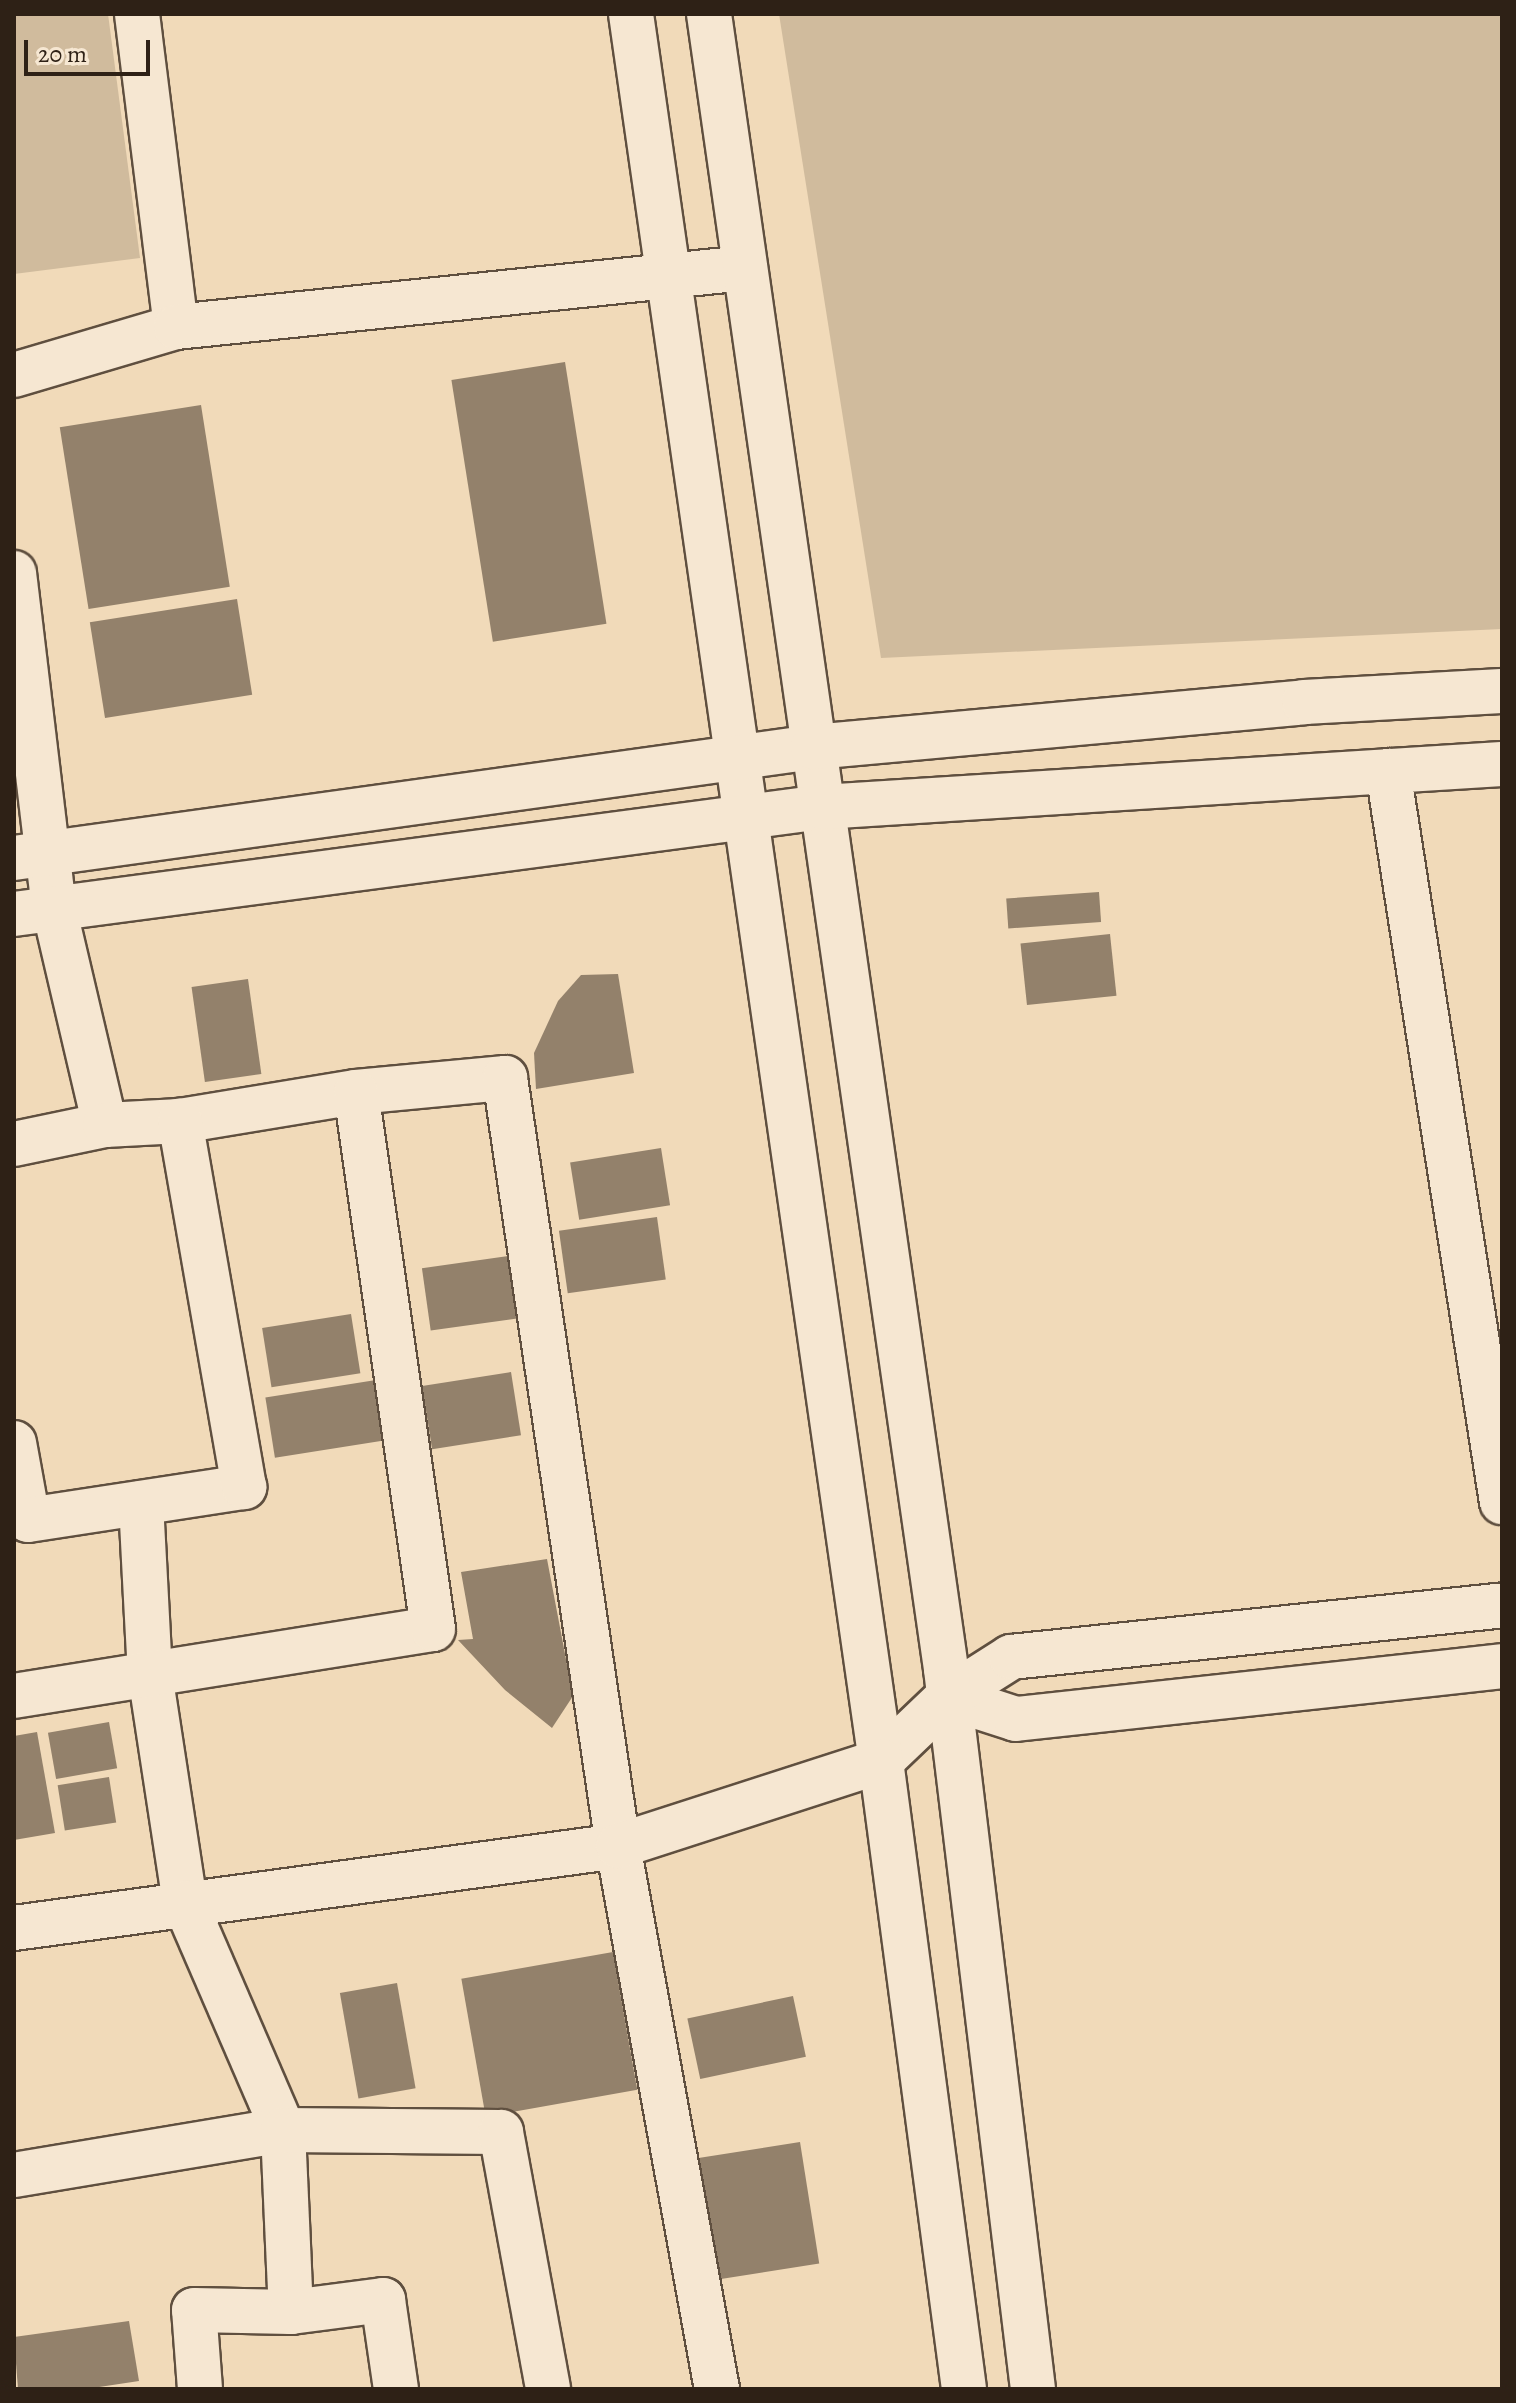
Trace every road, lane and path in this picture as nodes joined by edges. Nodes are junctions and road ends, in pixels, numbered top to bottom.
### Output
1 (137, 14) edge
2 (631, 14) edge
3 (709, 14) edge
4 (745, 268) junction
5 (669, 277) junction
6 (176, 327) junction
7 (14, 375) edge
8 (14, 573) edge
9 (1502, 691) edge
10 (813, 747) junction
11 (737, 761) junction
12 (1502, 764) edge
13 (1388, 771) junction
14 (822, 807) junction
15 (746, 821) junction
16 (31, 855) edge
17 (34, 911) edge
18 (356, 1092) junction
19 (180, 1121) junction
20 (105, 1125) junction
21 (14, 1144) edge
22 (14, 1443) edge
23 (1502, 1502) edge
24 (141, 1503) junction
25 (1502, 1605) edge
26 (1502, 1666) edge
27 (150, 1674) junction
28 (14, 1696) edge
29 (948, 1697) junction
30 (881, 1761) junction
31 (618, 1846) junction
32 (185, 1903) junction
33 (14, 1928) edge
34 (283, 2130) junction
35 (14, 2175) edge
36 (291, 2312) junction
37 (200, 2389) edge
38 (396, 2389) edge
39 (548, 2389) edge
40 (717, 2389) edge
41 (964, 2389) edge
42 (1033, 2389) edge

1 - 6 street
2 - 5 street
3 - 4 street
4 - 5 street
4 - 10 street
5 - 6 street
5 - 11 street
6 - 7 street
8 - 16 street
9 - 10 street
10 - 11 street
10 - 14 street
11 - 15 street
11 - 16 street
12 - 13 street
13 - 14 street
13 - 23 street
14 - 15 street
14 - 29 street
15 - 17 street
15 - 30 street
16 - 17 street
17 - 20 street
18 - 19 street
18 - 27 street
18 - 31 street
19 - 20 street
19 - 24 street
20 - 21 street
22 - 24 street
24 - 27 street
25 - 29 street
26 - 29 street
27 - 28 street
27 - 32 street
29 - 30 street
29 - 42 street
30 - 31 street
30 - 41 street
31 - 32 street
31 - 40 street
32 - 33 street
32 - 34 street
34 - 35 street
34 - 36 street
34 - 39 street
36 - 37 street
36 - 38 street

